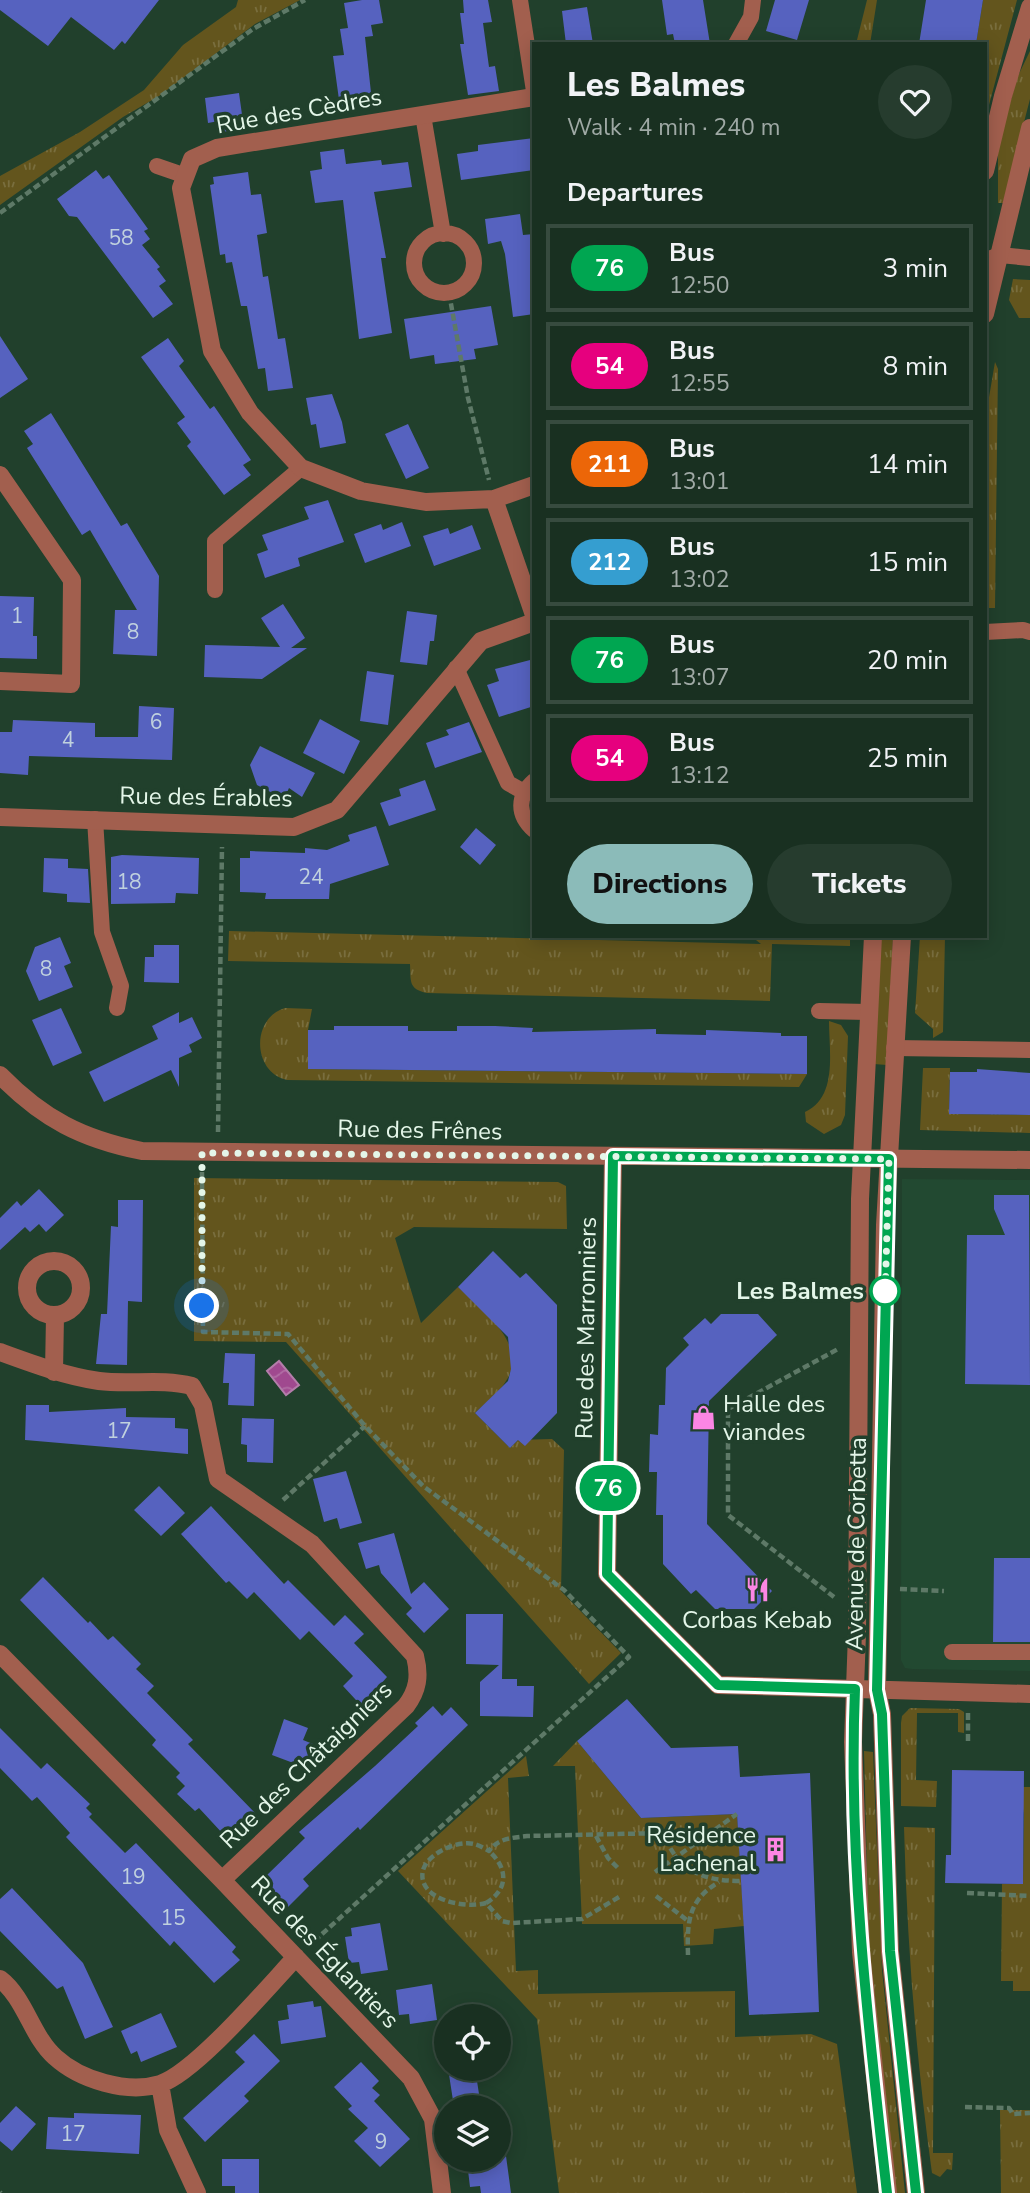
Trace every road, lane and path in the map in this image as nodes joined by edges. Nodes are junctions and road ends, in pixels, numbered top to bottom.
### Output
1 (305, 0) edge
2 (520, 0) edge
3 (753, 0) edge
4 (1030, 7) edge
5 (737, 42) edge
6 (532, 78) edge
7 (532, 97) edge
8 (423, 115) junction
9 (1030, 128) edge
10 (987, 163) edge
11 (157, 166) dead end
12 (186, 176) junction
13 (0, 213) edge
14 (443, 234) junction
15 (992, 258) edge
16 (1030, 258) edge
17 (449, 293) junction
18 (987, 298) edge
19 (300, 468) junction
20 (0, 475) edge
21 (532, 486) edge
22 (494, 499) junction
23 (215, 590) dead end
24 (532, 609) edge
25 (532, 623) edge
26 (987, 632) edge
27 (1030, 632) edge
28 (456, 668) junction
29 (0, 681) edge
30 (529, 787) edge
31 (0, 817) edge
32 (95, 819) junction
33 (222, 824) junction
34 (532, 828) edge
35 (873, 938) edge
36 (902, 938) edge
37 (117, 1008) dead end
38 (818, 1011) dead end
39 (868, 1012) junction
40 (894, 1048) junction
41 (1030, 1050) edge
42 (0, 1075) edge
43 (218, 1133) dead end
44 (202, 1153) junction
45 (613, 1156) junction
46 (861, 1159) junction
47 (889, 1159) junction
48 (1030, 1160) edge
49 (55, 1316) dead end
50 (842, 1347) dead end
51 (0, 1352) edge
52 (54, 1372) junction
53 (365, 1426) junction
54 (267, 1515) junction
55 (896, 1589) dead end
56 (944, 1591) dead end
57 (838, 1599) dead end
58 (952, 1652) dead end
59 (1030, 1652) edge
60 (0, 1654) edge
61 (866, 1689) junction
62 (1030, 1694) edge
63 (968, 1706) dead end
64 (968, 1744) dead end
65 (737, 1814) dead end
66 (596, 1836) junction
67 (489, 1851) junction
68 (676, 1857) junction
69 (620, 1870) dead end
70 (655, 1872) dead end
71 (222, 1880) junction
72 (720, 1881) junction
73 (741, 1881) dead end
74 (967, 1893) dead end
75 (656, 1896) dead end
76 (1030, 1896) edge
77 (619, 1897) dead end
78 (486, 1903) junction
79 (688, 1921) junction
80 (688, 1955) dead end
81 (296, 1957) junction
82 (0, 1979) edge
83 (160, 2084) junction
84 (965, 2107) dead end
85 (1030, 2113) edge
86 (197, 2193) edge
87 (442, 2193) edge
88 (887, 2193) edge
89 (916, 2193) edge

1 - 13 path
2 - 6 lane
3 - 5 lane
4 - 10 street
7 - 8 street, Rue des Cèdres
8 - 12 street, Rue des Cèdres
8 - 14 lane
9 - 15 street
11 - 12 lane
12 - 19 street
14 - 17 lane
14 - 17 lane
15 - 16 lane
15 - 18 street
17 - 22 path
19 - 22 street
19 - 23 lane
20 - 29 street
21 - 22 street
22 - 24 street
25 - 28 street, Rue des Érables
26 - 27 lane
28 - 30 lane
28 - 33 street, Rue des Érables
30 - 34 lane
31 - 32 street, Rue des Érables
32 - 33 street, Rue des Érables
32 - 37 lane, Rue des Érables
33 - 43 path
35 - 39 street, Avenue de Corbetta
36 - 40 street, Avenue de Corbetta
38 - 39 lane
39 - 46 street, Avenue de Corbetta
40 - 41 lane
40 - 47 street, Avenue de Corbetta
42 - 44 street, Rue des Frênes
44 - 45 street, Rue des Frênes
44 - 53 path
45 - 46 street, Rue des Frênes
45 - 61 street, Rue des Marronniers
46 - 47 street, Rue des Frênes
46 - 61 street, Avenue de Corbetta
47 - 48 street, Rue des Frênes
47 - 61 street, Avenue de Corbetta
49 - 52 street
50 - 57 path
51 - 52 street, Rue des Châtaigniers
52 - 54 street, Rue des Châtaigniers
53 - 54 path
53 - 81 path
54 - 71 street, Rue des Châtaigniers
55 - 56 path
58 - 59 lane
60 - 71 street, Rue des Églantiers
61 - 62 street, Rue des Marronniers
61 - 88 street, Avenue de Corbetta
61 - 89 street, Avenue de Corbetta
63 - 64 path
65 - 68 path
66 - 67 path
66 - 68 path
66 - 69 path
67 - 78 path
67 - 78 path
68 - 70 path
68 - 72 path
71 - 81 street, Rue des Églantiers
72 - 73 path
72 - 79 path
74 - 76 path
75 - 79 path
77 - 78 path
79 - 80 path
81 - 83 street
81 - 87 street, Rue des Églantiers
82 - 83 street
83 - 86 street
84 - 85 path

